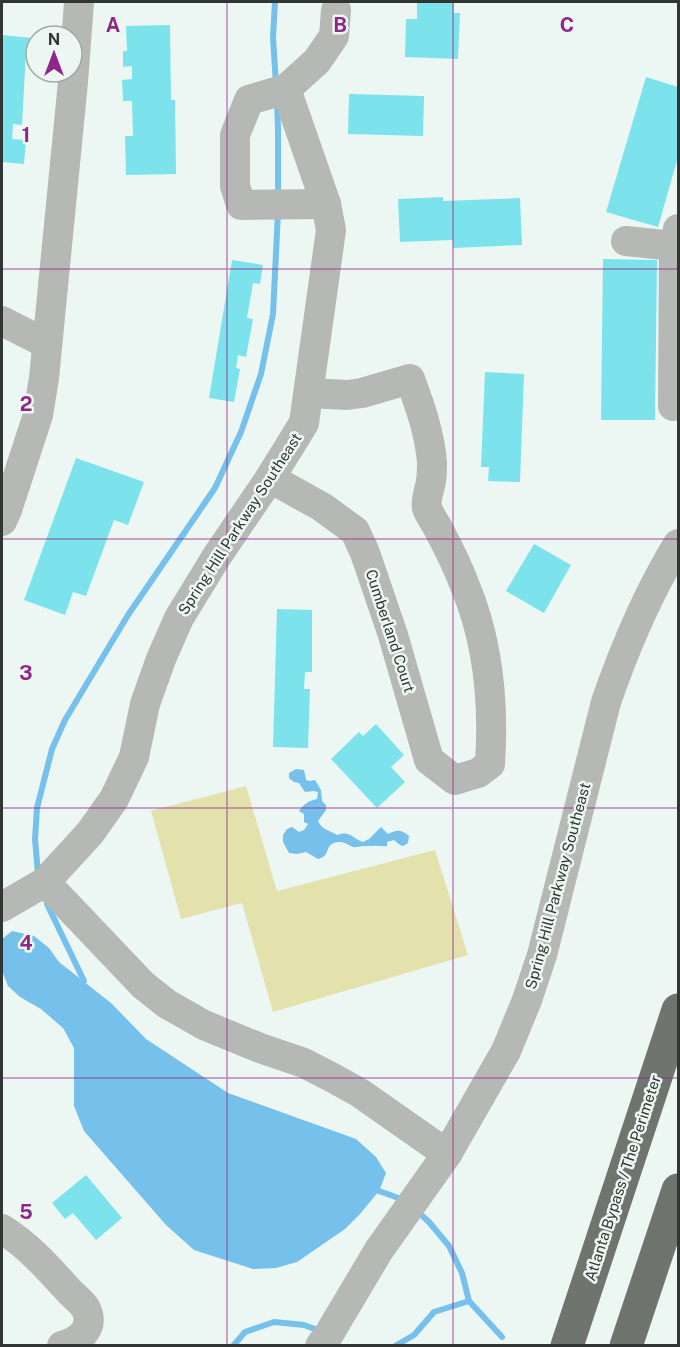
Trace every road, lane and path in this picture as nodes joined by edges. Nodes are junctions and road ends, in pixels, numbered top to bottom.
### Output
1 (79, 2) edge
2 (336, 10) dead end
3 (286, 89) junction
4 (326, 204) junction
5 (676, 238) edge
6 (626, 241) dead end
7 (2, 321) edge
8 (47, 344) junction
9 (309, 393) junction
10 (673, 406) dead end
11 (270, 477) junction
12 (2, 521) edge
13 (678, 544) edge
14 (45, 882) junction
15 (2, 907) edge
16 (678, 1010) edge
17 (447, 1154) junction
18 (678, 1190) edge
19 (2, 1229) edge
20 (62, 1346) edge
21 (320, 1346) edge
22 (567, 1346) edge
23 (626, 1346) edge

1 - 8 street
2 - 3 street
3 - 4 street, Spring Hill Parkway Southeast
3 - 4 street
4 - 9 street, Spring Hill Parkway Southeast
5 - 6 street
5 - 10 street
7 - 8 street
8 - 12 street
9 - 11 street, Spring Hill Parkway Southeast
9 - 11 street, Cumberland Court
11 - 14 street, Spring Hill Parkway Southeast
13 - 17 street, Spring Hill Parkway Southeast
14 - 15 street, Spring Hill Parkway Southeast
14 - 17 street
16 - 22 highway, Atlanta Bypass / The Perimeter
17 - 21 street, Spring Hill Parkway Southeast
18 - 23 highway
19 - 20 street

